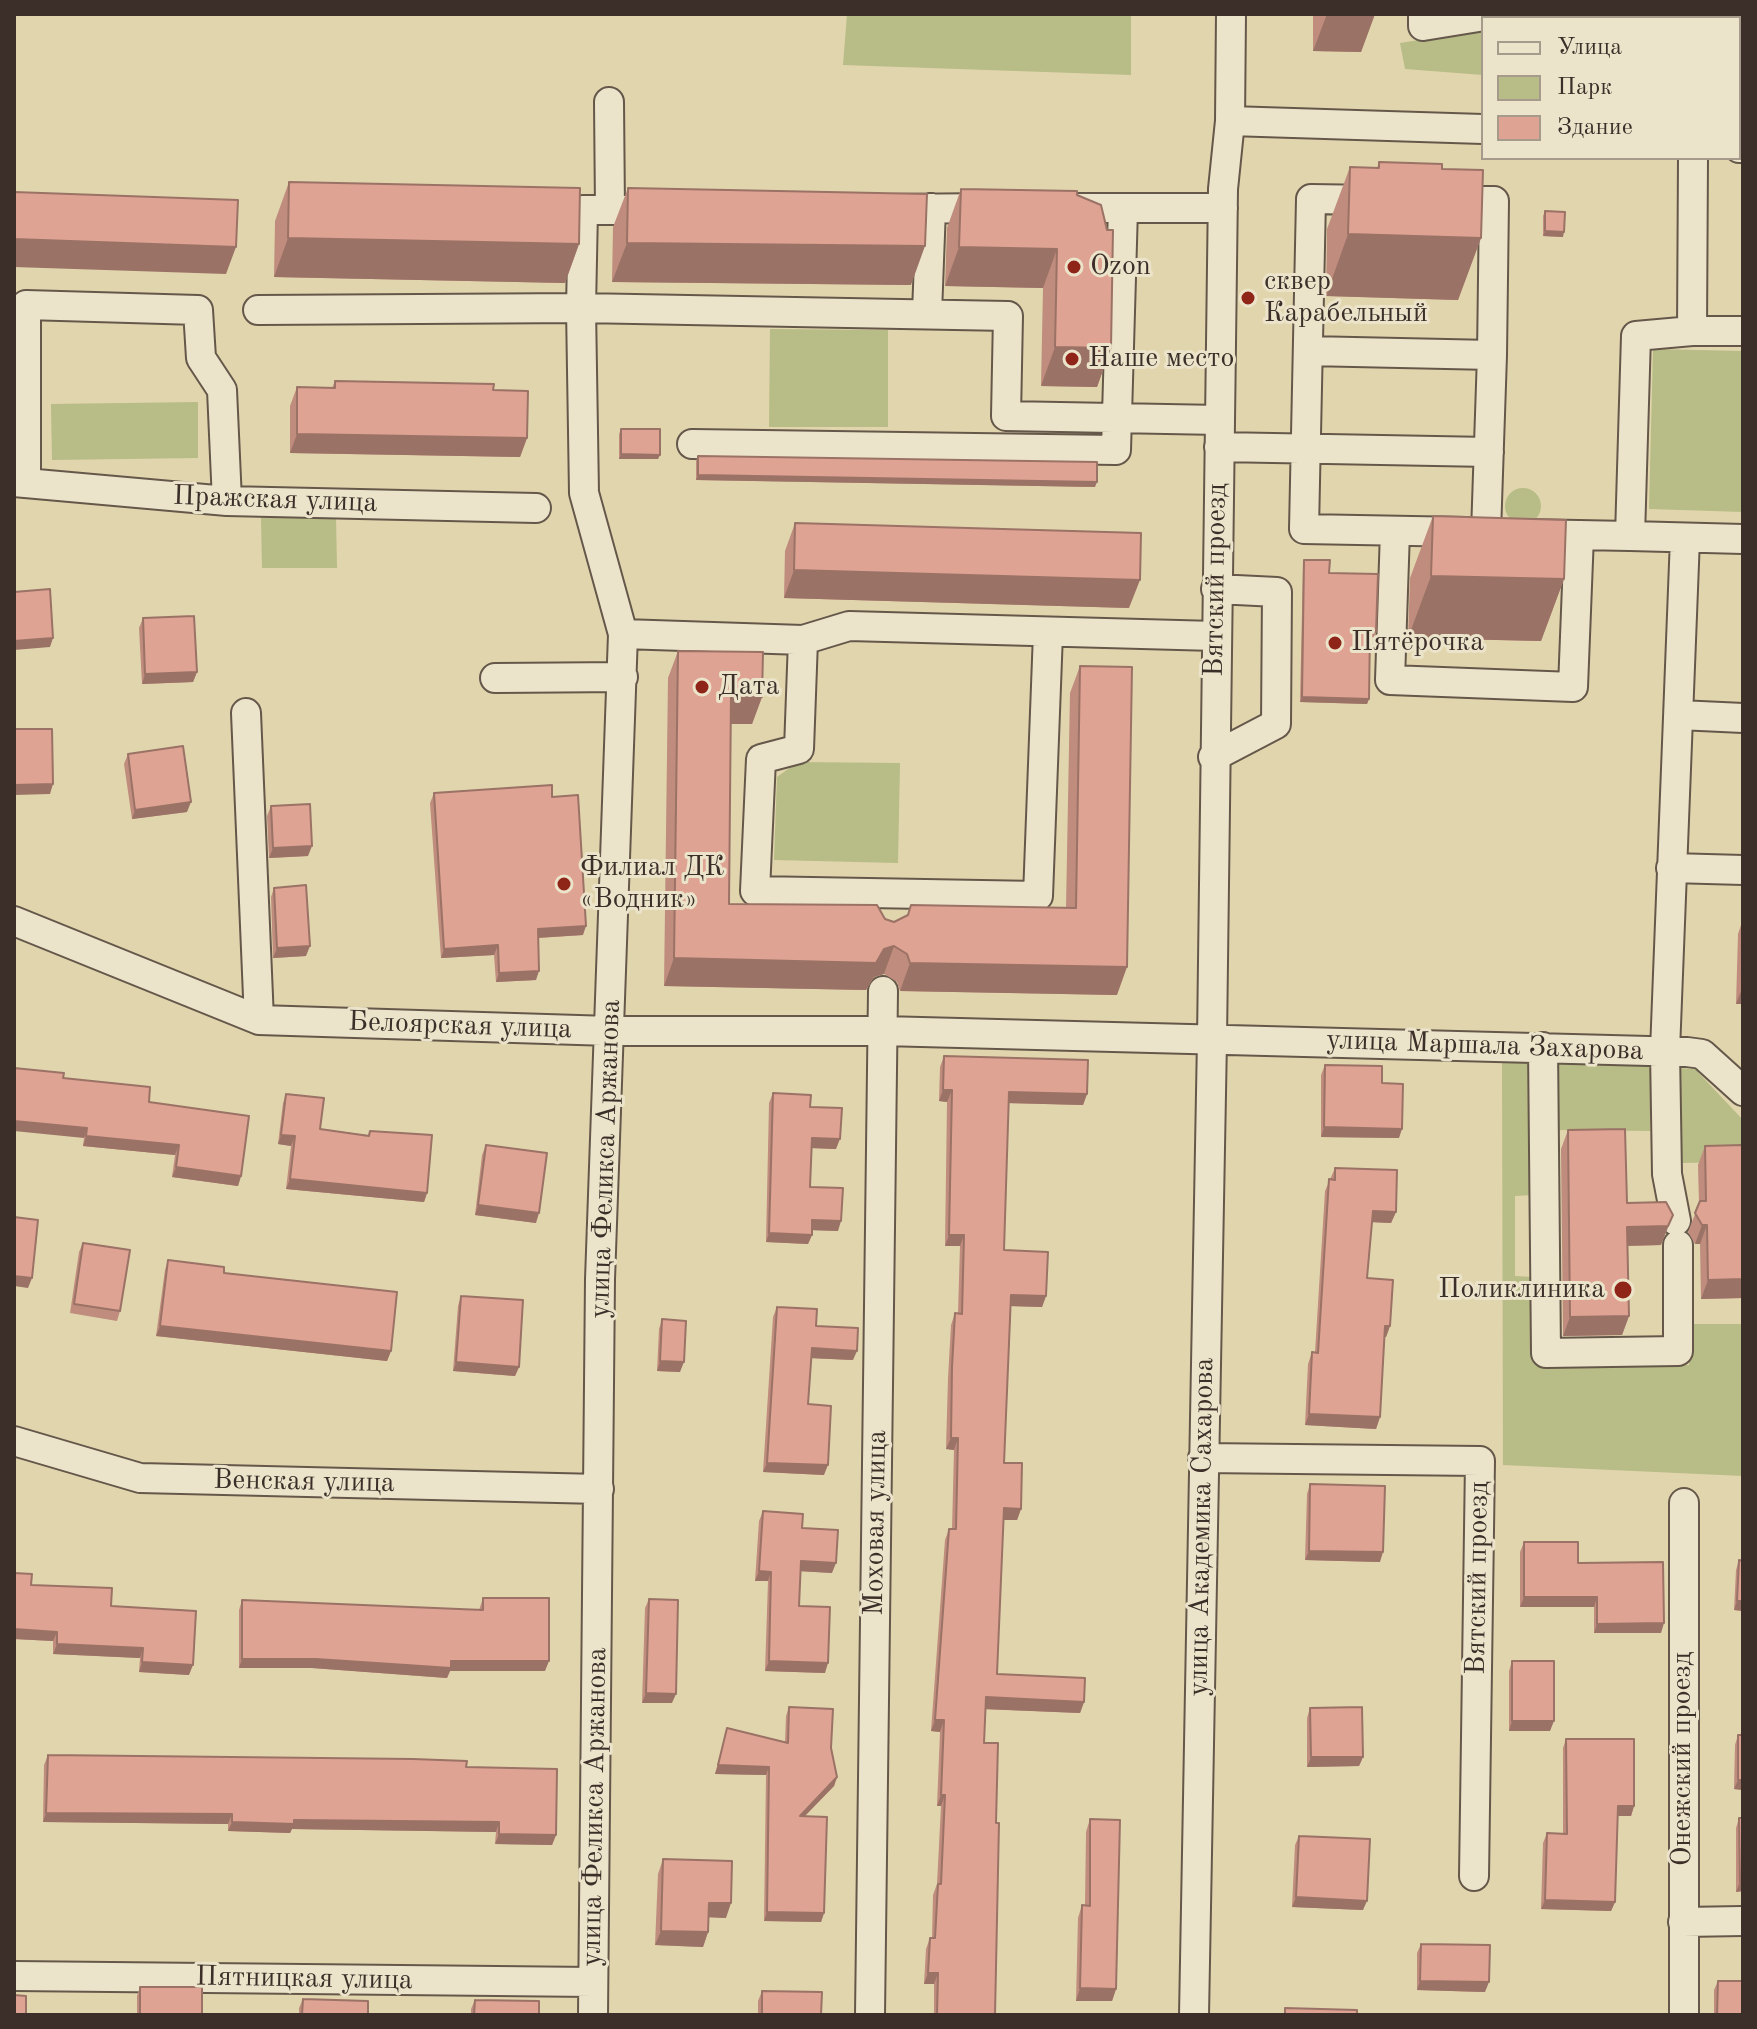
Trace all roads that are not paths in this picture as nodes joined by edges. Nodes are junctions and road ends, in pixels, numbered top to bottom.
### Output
1 (1231, 14) edge
2 (1423, 14) edge
3 (1481, 17) edge
4 (609, 102) dead end
5 (1230, 121) junction
6 (1481, 129) edge
7 (1693, 160) edge
8 (931, 208) junction
9 (1123, 208) junction
10 (1223, 208) junction
11 (686, 209) edge
12 (854, 209) edge
13 (610, 210) junction
14 (581, 308) junction
15 (258, 310) dead end
16 (927, 313) junction
17 (1692, 331) junction
18 (1743, 331) edge
19 (1308, 351) junction
20 (1492, 355) junction
21 (1119, 418) junction
22 (1219, 433) junction
23 (692, 444) dead end
24 (1305, 448) junction
25 (1489, 452) junction
26 (20, 483) edge
27 (227, 501) junction
28 (536, 508) dead end
29 (1395, 531) junction
30 (1486, 533) junction
31 (1579, 535) junction
32 (1630, 536) junction
33 (1685, 538) junction
34 (1743, 539) edge
35 (1216, 589) junction
36 (1048, 633) junction
37 (623, 634) junction
38 (1215, 636) junction
39 (803, 640) junction
40 (623, 677) junction
41 (495, 678) dead end
42 (246, 713) dead end
43 (1679, 715) junction
44 (1743, 718) edge
45 (1213, 757) junction
46 (1671, 868) junction
47 (1743, 870) edge
48 (14, 921) edge
49 (883, 991) edge
50 (259, 1020) junction
51 (610, 1031) junction
52 (883, 1031) junction
53 (1212, 1039) junction
54 (1543, 1047) junction
55 (1665, 1051) junction
56 (1742, 1090) edge
57 (14, 1441) edge
58 (1203, 1458) junction
59 (599, 1489) junction
60 (1684, 1503) dead end
61 (1474, 1876) dead end
62 (1743, 1921) edge
63 (1683, 1922) junction
64 (14, 1976) edge
65 (593, 1982) junction
66 (593, 2015) edge
67 (870, 2015) edge
68 (1194, 2015) edge
69 (1684, 2015) edge

1 - 5 street, Вятский проезд
2 - 3 street
4 - 13 street
5 - 6 street
5 - 10 street, Вятский проезд
7 - 17 street
8 - 9 street
8 - 12 street
8 - 16 street
9 - 10 street
9 - 21 street
10 - 22 street, Вятский проезд
11 - 13 street
13 - 14 street, улица Феликса Аржанова
14 - 15 street
14 - 16 street
14 - 37 street, улица Феликса Аржанова
16 - 21 street
17 - 18 street
17 - 32 street
19 - 20 street
19 - 20 street
19 - 24 street
20 - 25 street
21 - 22 street
21 - 23 street
22 - 24 street
22 - 35 street, Вятский проезд
24 - 25 street
24 - 29 street
25 - 30 street
26 - 27 street, Пражская улица
26 - 27 street
27 - 28 street, Пражская улица
29 - 30 street
29 - 31 street
30 - 31 street
31 - 32 street
32 - 33 street
33 - 34 street
33 - 43 street
35 - 38 street, Вятский проезд
35 - 45 street
36 - 38 street
36 - 39 street
36 - 39 street
37 - 39 street
37 - 40 street, улица Феликса Аржанова
38 - 45 street, Вятский проезд
40 - 41 street
40 - 51 street, улица Феликса Аржанова
42 - 50 street
43 - 44 street
43 - 46 street
45 - 53 street, Вятский проезд
46 - 47 street
46 - 55 street
48 - 50 street, Белоярская улица
49 - 52 street, Моховая улица
50 - 51 street, Белоярская улица
51 - 52 street, Белоярская улица
51 - 59 street, улица Феликса Аржанова
52 - 53 street, Белоярская улица
52 - 67 street, Моховая улица
53 - 54 street, улица Маршала Захарова
53 - 58 street, улица Академика Сахарова
54 - 55 street, улица Маршала Захарова
54 - 55 street
55 - 56 street, улица Маршала Захарова
57 - 59 street, Венская улица
58 - 61 street, Вятский проезд
58 - 68 street, улица Академика Сахарова
59 - 65 street, улица Феликса Аржанова
60 - 63 street, Онежский проезд
62 - 63 street
63 - 69 street, Онежский проезд
64 - 65 street, Пятницкая улица
65 - 66 street, улица Феликса Аржанова

